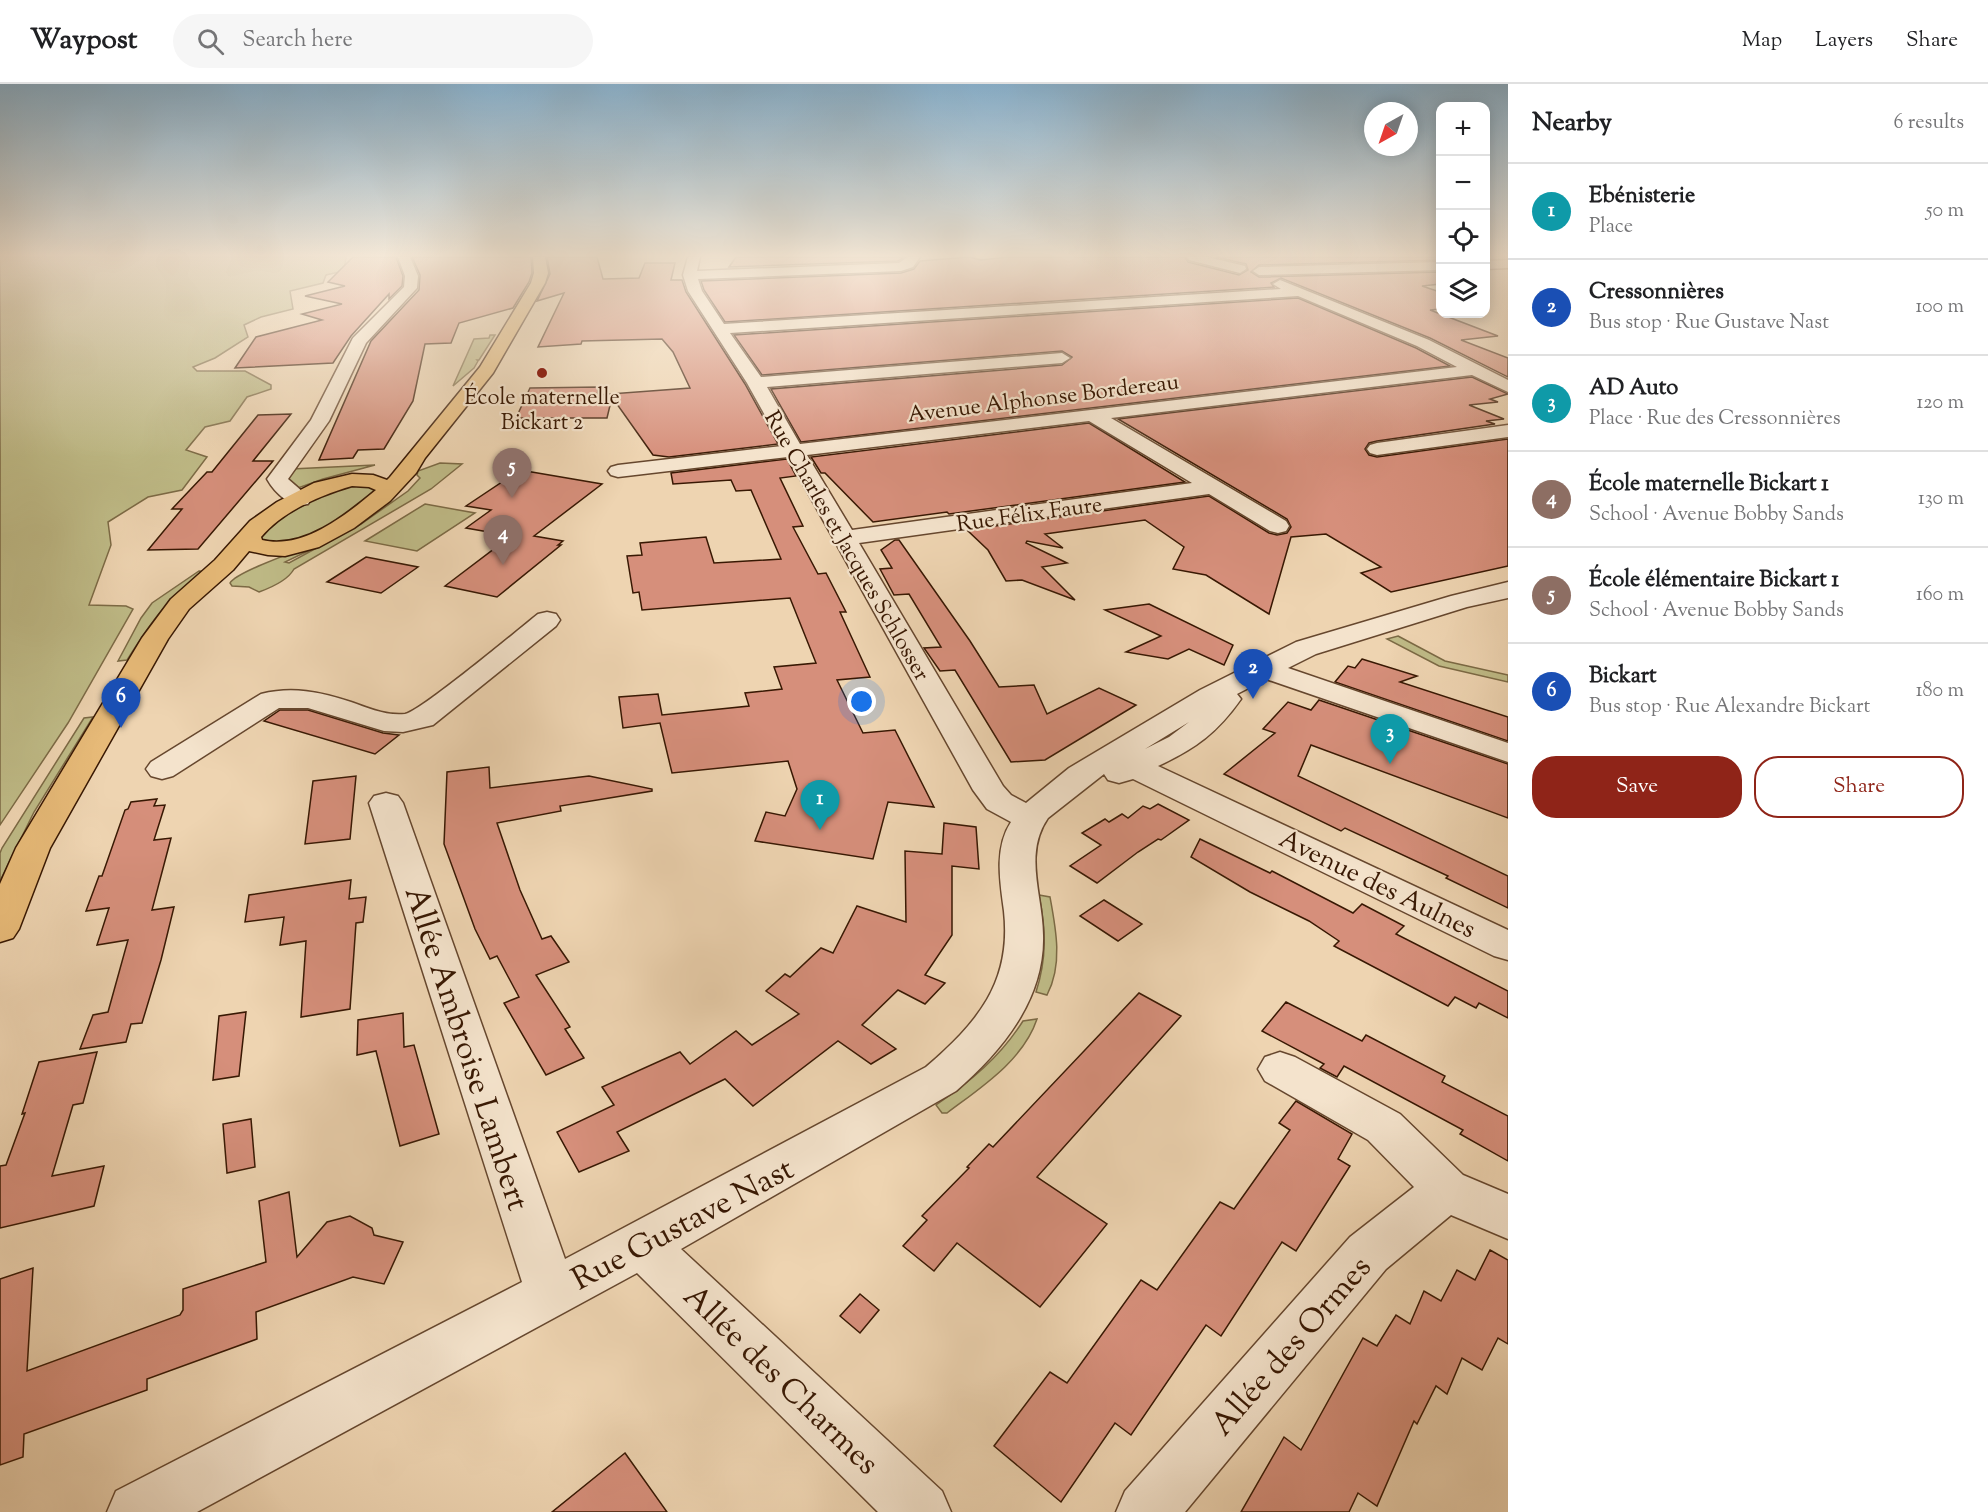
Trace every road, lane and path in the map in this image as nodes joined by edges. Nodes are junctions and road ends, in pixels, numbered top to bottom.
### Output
1 (375, 324) edge
2 (515, 324) edge
3 (716, 324) edge
4 (804, 324) edge
5 (1375, 324) edge
6 (720, 329) junction
7 (1062, 358) dead end
8 (1474, 370) junction
9 (756, 383) junction
10 (1508, 387) edge
11 (1092, 415) junction
12 (1508, 431) edge
13 (1377, 449) dead end
14 (794, 450) junction
15 (416, 456) junction
16 (618, 471) dead end
17 (352, 480) junction
18 (1213, 487) junction
19 (389, 489) junction
20 (300, 499) junction
21 (1278, 526) dead end
22 (249, 535) junction
23 (845, 538) junction
24 (298, 546) junction
25 (1508, 590) edge
26 (188, 596) junction
27 (1461, 601) junction
28 (1508, 611) edge
29 (547, 620) dead end
30 (1253, 675) junction
31 (1210, 696) junction
32 (1180, 744) junction
33 (1508, 753) edge
34 (1134, 767) junction
35 (162, 769) dead end
36 (386, 803) dead end
37 (1040, 809) junction
38 (1248, 820) junction
39 (0, 929) edge
40 (1508, 945) edge
41 (1280, 1069) dead end
42 (1446, 1190) junction
43 (1508, 1217) edge
44 (642, 1245) junction
45 (551, 1293) junction
46 (137, 1512) edge
47 (921, 1512) edge
48 (1146, 1512) edge

1 - 20 street
2 - 15 main road
3 - 6 street, Rue Charles et Jacques Schlosser
4 - 6 street
5 - 8 street
6 - 9 street, Rue Charles et Jacques Schlosser
7 - 9 street
8 - 10 street
8 - 11 street, Avenue Alphonse Bordereau
9 - 14 street, Rue Charles et Jacques Schlosser
11 - 14 street, Avenue Alphonse Bordereau
11 - 18 street
12 - 13 street
14 - 16 street, Avenue Alphonse Bordereau
14 - 23 street, Rue Charles et Jacques Schlosser
15 - 17 main road
15 - 19 main road
17 - 19 main road
17 - 20 main road
18 - 21 street
18 - 23 street, Rue Félix Faure
19 - 24 main road
20 - 22 main road
22 - 24 main road
22 - 26 main road
23 - 37 street, Rue Charles et Jacques Schlosser
24 - 26 main road
25 - 27 street
26 - 39 main road
27 - 28 street
27 - 30 street
29 - 35 street
30 - 31 street
30 - 32 street
30 - 33 street
31 - 34 street
31 - 37 street
32 - 34 street
32 - 38 street, Avenue des Aulnes
34 - 37 street
34 - 38 street, Avenue des Aulnes
36 - 45 street, Allée Ambroise Lambert
37 - 44 street, Rue Gustave Nast
38 - 40 street, Avenue des Aulnes
41 - 42 street
42 - 43 street
42 - 48 street, Allée des Ormes
44 - 45 street, Rue Gustave Nast
44 - 47 street, Allée des Charmes
45 - 46 street, Rue Gustave Nast

